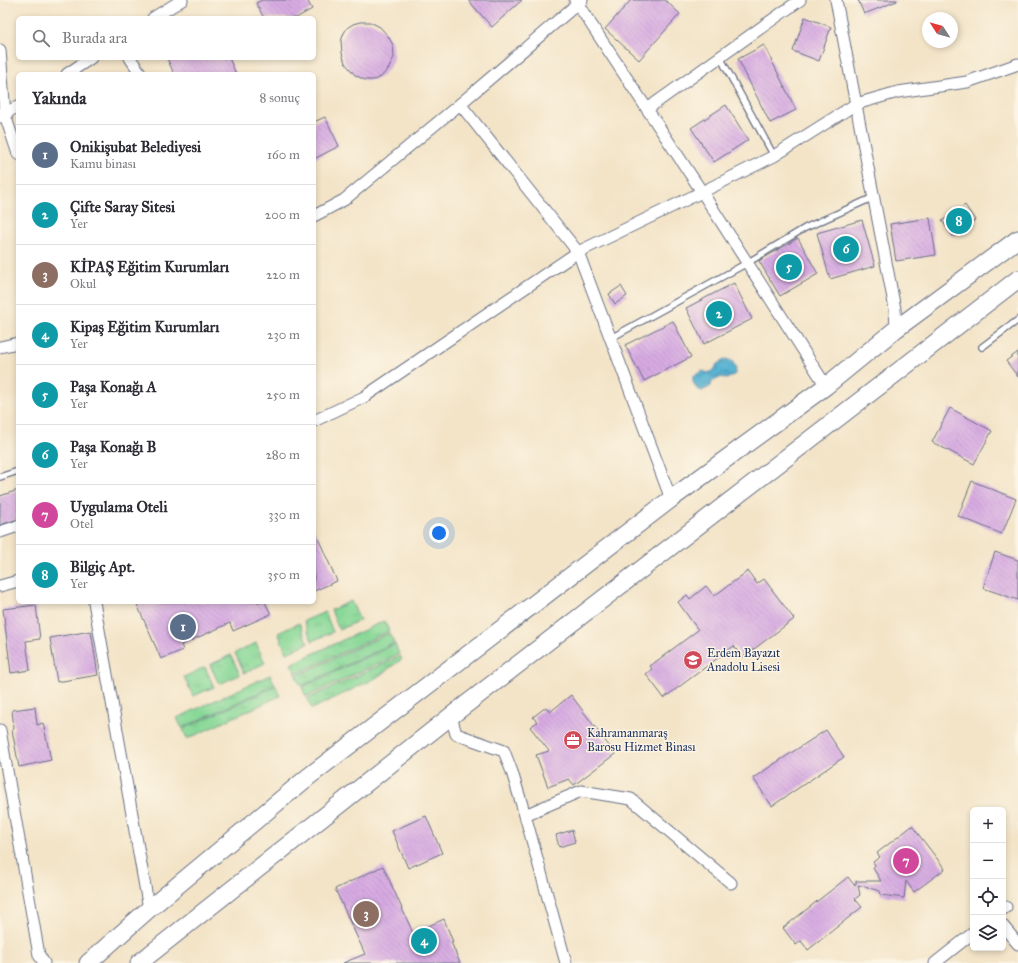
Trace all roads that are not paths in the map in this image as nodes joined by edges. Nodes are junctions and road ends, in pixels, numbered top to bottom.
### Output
1 (182, 0) edge
2 (800, 0) edge
3 (836, 0) edge
4 (578, 1) edge
5 (156, 16) edge
6 (0, 50) edge
7 (720, 57) junction
8 (88, 60) edge
9 (131, 60) edge
10 (1018, 64) edge
11 (70, 72) edge
12 (140, 72) edge
13 (460, 104) junction
14 (856, 104) junction
15 (16, 107) edge
16 (647, 108) junction
17 (2, 116) edge
18 (16, 149) edge
19 (774, 156) junction
20 (702, 192) junction
21 (874, 197) junction
22 (316, 215) edge
23 (1018, 239) edge
24 (578, 252) junction
25 (747, 263) junction
26 (1018, 278) edge
27 (1018, 320) edge
28 (896, 329) junction
29 (611, 338) junction
30 (16, 343) edge
31 (0, 347) edge
32 (982, 347) dead end
33 (826, 386) junction
34 (316, 420) edge
35 (16, 472) edge
36 (0, 477) edge
37 (671, 499) junction
38 (16, 527) edge
39 (0, 532) edge
40 (16, 582) edge
41 (0, 586) edge
42 (94, 604) edge
43 (451, 716) junction
44 (0, 730) edge
45 (525, 815) junction
46 (731, 883) dead end
47 (149, 909) junction
48 (1006, 929) edge
49 (970, 935) edge
50 (1018, 943) edge
51 (44, 963) edge
52 (88, 963) edge
53 (139, 963) edge
54 (566, 963) edge
55 (935, 963) edge

1 - 5 street
2 - 7 street
3 - 14 street
4 - 13 street
4 - 16 street
6 - 17 street
7 - 16 street
7 - 19 lane
8 - 11 street
9 - 12 street
10 - 14 street
13 - 22 street
13 - 24 street
14 - 19 street
14 - 21 street
15 - 17 street
16 - 20 street
17 - 18 street
19 - 20 street
20 - 24 street
20 - 25 street
21 - 25 lane
21 - 28 street
23 - 28 main road
24 - 29 street
24 - 34 street
25 - 29 lane
25 - 33 street
26 - 43 main road
27 - 32 lane
28 - 33 main road
29 - 37 street
30 - 31 street
33 - 37 main road
35 - 36 lane
37 - 47 main road
38 - 39 street
40 - 41 street
42 - 47 street
43 - 45 street
43 - 53 main road
44 - 51 street
45 - 46 street
45 - 54 street
47 - 52 main road
48 - 50 street
49 - 55 street

